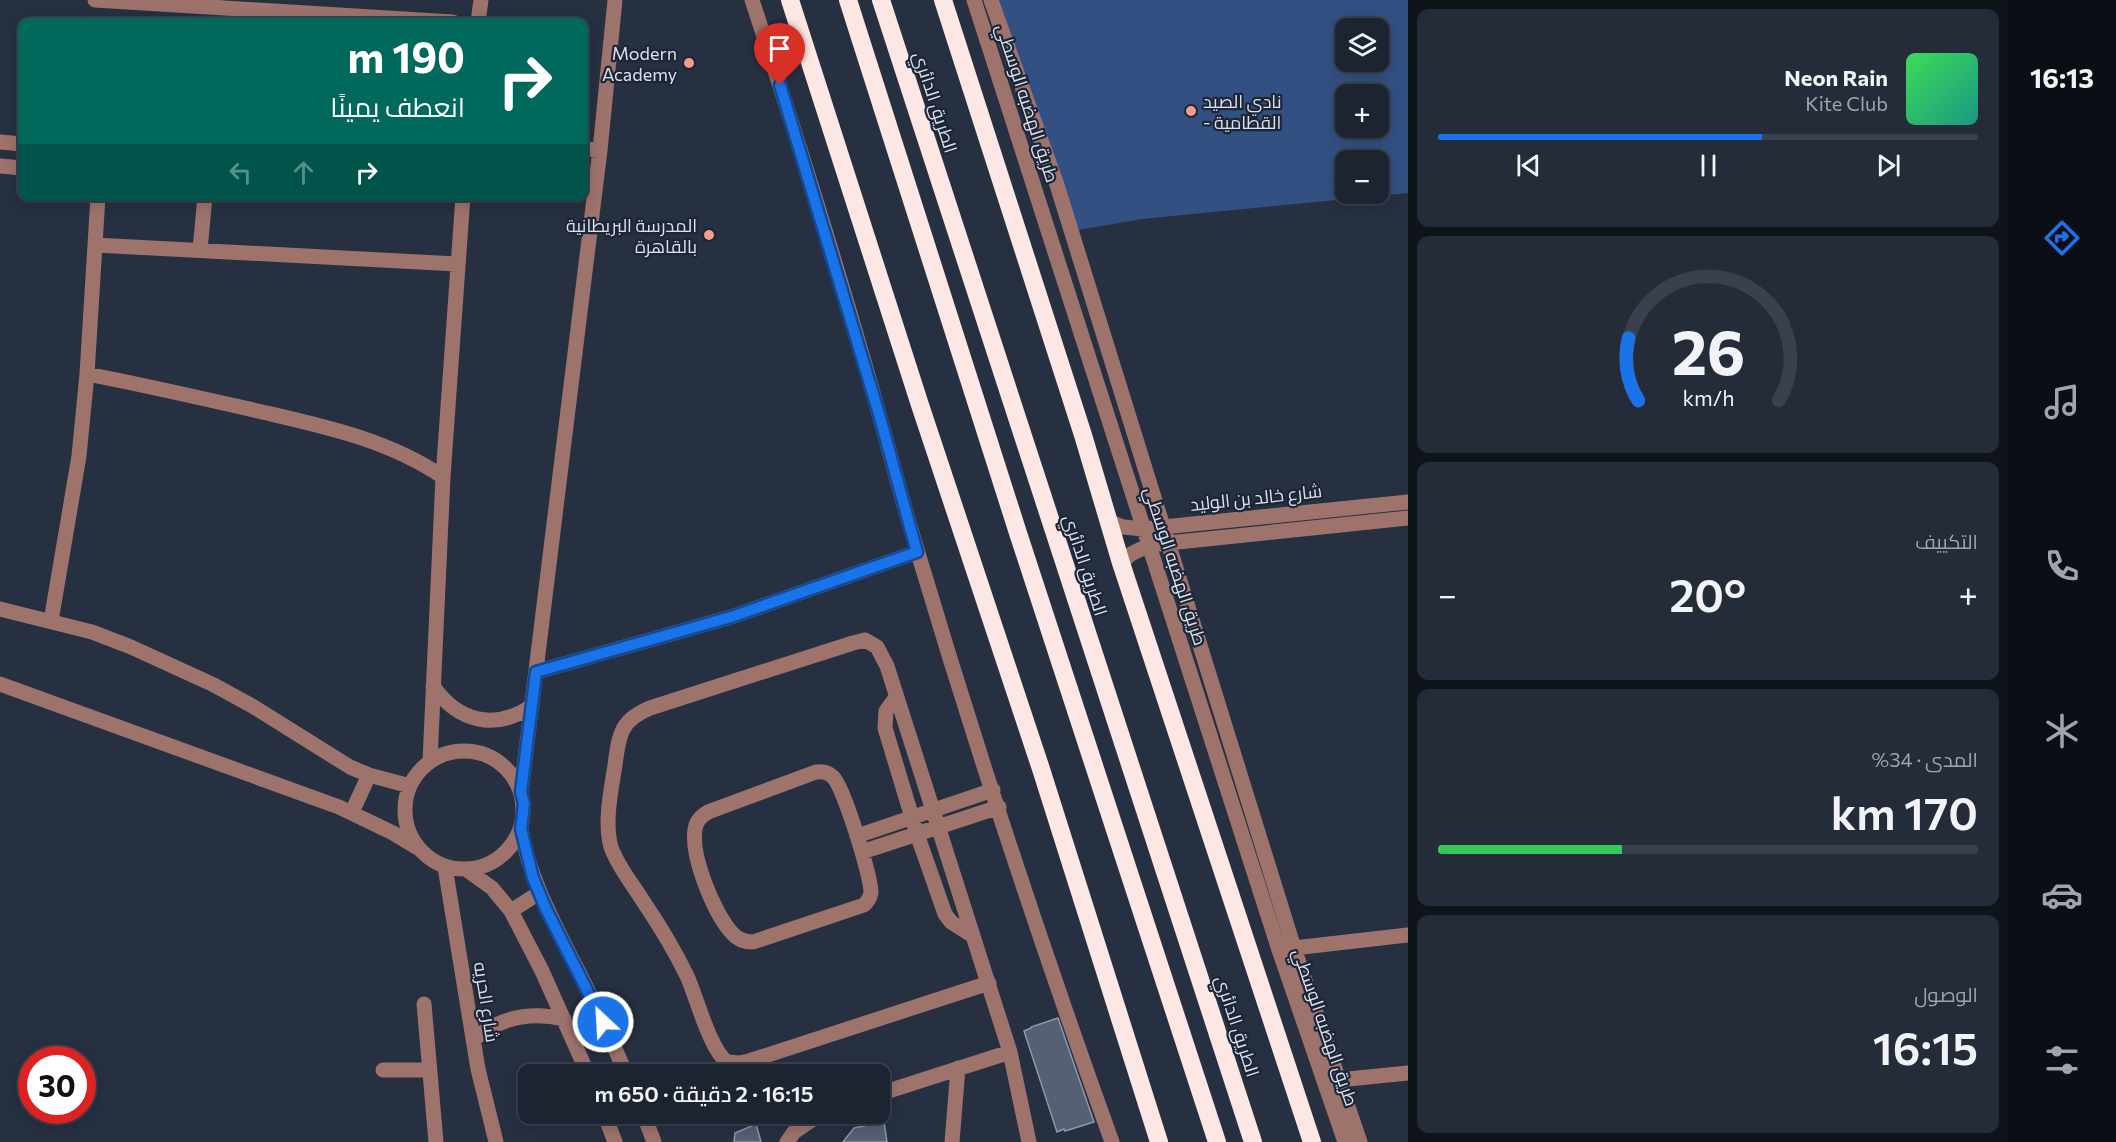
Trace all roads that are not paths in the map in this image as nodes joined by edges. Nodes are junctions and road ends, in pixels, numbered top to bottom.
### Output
1 (95, 0) edge
2 (481, 0) edge
3 (615, 0) edge
4 (752, 0) edge
5 (790, 0) edge
6 (848, 0) edge
7 (881, 0) edge
8 (974, 0) edge
9 (991, 0) edge
10 (943, 2) edge
11 (291, 7) edge
12 (312, 7) edge
13 (415, 18) edge
14 (479, 18) edge
15 (0, 142) edge
16 (18, 144) edge
17 (588, 149) edge
18 (600, 150) junction
19 (0, 166) edge
20 (18, 168) edge
21 (1057, 185) junction
22 (1035, 191) junction
23 (98, 201) edge
24 (205, 201) edge
25 (463, 201) edge
26 (95, 245) junction
27 (200, 250) junction
28 (457, 264) junction
29 (87, 374) junction
30 (442, 477) junction
31 (1408, 501) edge
32 (1408, 518) edge
33 (1110, 522) junction
34 (1163, 527) junction
35 (1144, 529) junction
36 (1168, 543) junction
37 (1149, 545) junction
38 (917, 552) junction
39 (1121, 563) junction
40 (0, 609) edge
41 (51, 621) junction
42 (536, 672) junction
43 (0, 684) edge
44 (433, 686) junction
45 (896, 697) junction
46 (532, 706) junction
47 (430, 761) junction
48 (369, 775) junction
49 (410, 786) junction
50 (993, 790) junction
51 (521, 792) junction
52 (999, 807) junction
53 (933, 811) junction
54 (352, 812) junction
55 (912, 818) junction
56 (938, 828) junction
57 (521, 829) junction
58 (917, 834) junction
59 (857, 836) junction
60 (418, 848) junction
61 (862, 852) junction
62 (445, 867) junction
63 (467, 870) junction
64 (539, 893) junction
65 (512, 911) junction
66 (1408, 935) edge
67 (974, 936) junction
68 (1286, 949) junction
69 (989, 983) junction
70 (424, 1004) dead end
71 (564, 1019) junction
72 (473, 1040) junction
73 (1010, 1052) junction
74 (584, 1064) edge
75 (622, 1064) edge
76 (958, 1068) junction
77 (383, 1070) dead end
78 (428, 1070) junction
79 (1408, 1073) edge
80 (1338, 1080) junction
81 (890, 1090) edge
82 (608, 1124) edge
83 (647, 1124) edge
84 (804, 1124) joint
85 (436, 1142) edge
86 (496, 1142) edge
87 (615, 1142) edge
88 (654, 1142) edge
89 (787, 1142) edge
90 (802, 1142) edge
91 (952, 1142) edge
92 (1029, 1142) edge
93 (1112, 1142) edge
94 (1159, 1142) edge
95 (1218, 1142) edge
96 (1253, 1142) edge
97 (1312, 1142) edge
98 (1345, 1142) edge
99 (1360, 1142) edge

1 - 11 street
2 - 14 street
3 - 18 street
4 - 38 street
5 - 94 highway
6 - 95 highway
7 - 96 highway, الطريق الدائري
8 - 22 street, طريق الهضبه الوسطي
9 - 21 street, طريق الهضبه الوسطي
10 - 33 highway, الطريق الدائري
11 - 12 street
12 - 13 street
15 - 16 street
17 - 18 street
18 - 42 street
19 - 20 street
21 - 22 street
21 - 34 street, طريق الهضبه الوسطي
22 - 35 street, طريق الهضبه الوسطي
23 - 26 street
24 - 27 street
25 - 28 street
26 - 27 street
26 - 29 street
27 - 28 street
28 - 30 street
29 - 30 street
29 - 41 street
30 - 44 street
31 - 34 street, شارع خالد بن الوليد
32 - 36 street, شارع خالد بن الوليد
33 - 35 street, شارع خالد بن الوليد
33 - 39 highway, الطريق الدائري
34 - 35 street, شارع خالد بن الوليد
34 - 36 street, طريق الهضبه الوسطي
35 - 37 street, طريق الهضبه الوسطي
36 - 37 street, شارع خالد بن الوليد
36 - 68 street, طريق الهضبه الوسطي
37 - 39 street, شارع خالد بن الوليد
37 - 68 street, طريق الهضبه الوسطي
38 - 42 street
38 - 50 street
39 - 97 highway, الطريق الدائري
40 - 41 street
41 - 48 street
42 - 46 street
43 - 54 street
44 - 46 street
44 - 47 street
45 - 53 street
45 - 55 street
45 - 69 street
46 - 51 street
47 - 49 street
47 - 51 street
48 - 49 street
48 - 54 street
49 - 60 street
50 - 52 street
50 - 53 street
51 - 57 street
52 - 56 street
52 - 93 street
53 - 55 street
53 - 56 street
54 - 60 street
55 - 58 street
55 - 59 street
56 - 58 street
56 - 67 street
57 - 63 street
57 - 64 street
58 - 61 street
58 - 67 street
59 - 61 street
59 - 61 street
60 - 62 street
62 - 63 street
62 - 72 street, شارع الحريه
63 - 65 street
64 - 65 street
64 - 75 street
65 - 71 street
66 - 68 street
67 - 69 street
68 - 80 street, طريق الهضبه الوسطي
68 - 98 street, طريق الهضبه الوسطي
69 - 73 street
70 - 78 street
71 - 72 street
71 - 74 street
72 - 86 street, شارع الحريه
73 - 76 street
73 - 92 street
76 - 81 street
76 - 91 street
77 - 78 street
78 - 85 street
79 - 80 street
80 - 99 street, طريق الهضبه الوسطي
82 - 87 street
83 - 88 street
84 - 89 street
84 - 90 street

